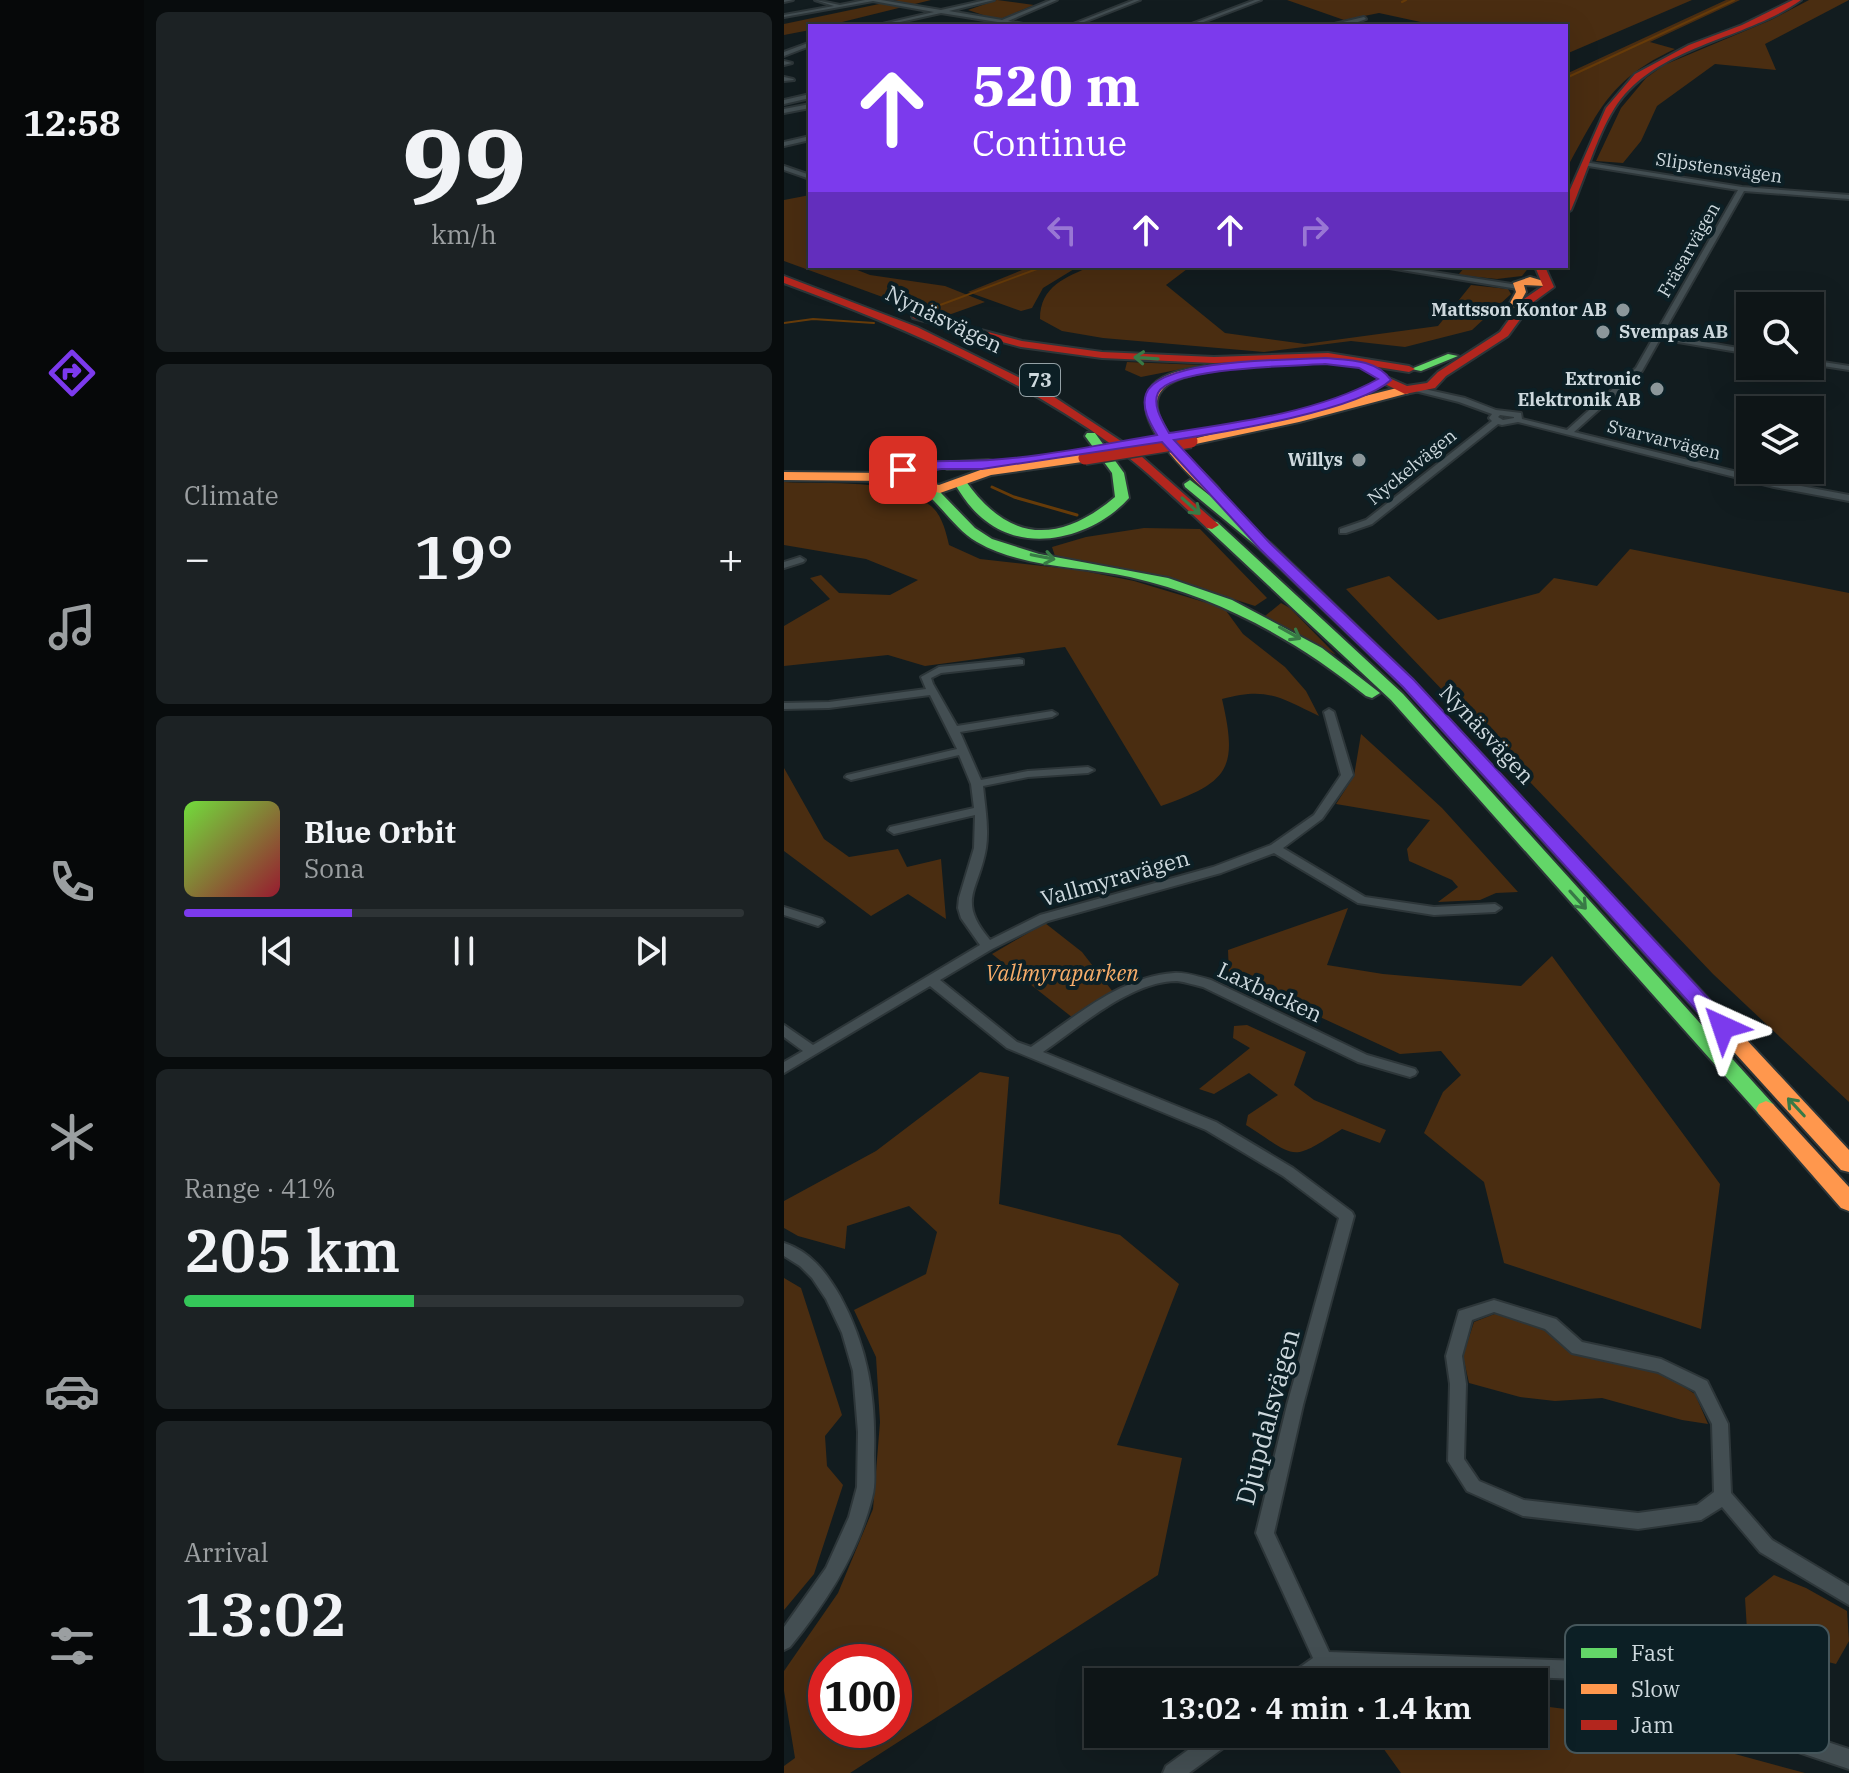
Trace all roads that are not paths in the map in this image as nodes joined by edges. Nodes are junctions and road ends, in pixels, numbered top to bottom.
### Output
1 (791, 0) edge
2 (817, 0) edge
3 (873, 0) edge
4 (992, 0) edge
5 (1055, 0) edge
6 (1138, 0) edge
7 (1259, 0) edge
8 (1798, 0) edge
9 (784, 1) edge
10 (845, 6) junction
11 (947, 12) junction
12 (784, 16) edge
13 (1358, 21) dead end
14 (1001, 22) junction
15 (886, 24) edge
16 (1016, 24) edge
17 (1075, 24) edge
18 (1193, 24) edge
19 (1340, 24) edge
20 (808, 45) edge
21 (786, 52) edge
22 (808, 55) edge
23 (808, 100) edge
24 (784, 102) edge
25 (784, 111) edge
26 (808, 138) edge
27 (784, 144) edge
28 (1584, 164) junction
29 (784, 168) edge
30 (808, 175) edge
31 (784, 180) edge
32 (1742, 189) junction
33 (1849, 197) edge
34 (1568, 205) edge
35 (784, 268) edge
36 (1394, 268) edge
37 (784, 279) edge
38 (1532, 281) edge
39 (896, 309) junction
40 (1658, 337) junction
41 (1736, 350) edge
42 (1824, 364) edge
43 (1849, 368) edge
44 (1413, 369) junction
45 (1385, 379) junction
46 (1423, 385) junction
47 (1043, 395) junction
48 (1462, 400) junction
49 (1496, 417) junction
50 (1568, 433) junction
51 (1187, 438) junction
52 (932, 466) junction
53 (784, 467) edge
54 (784, 476) edge
55 (959, 476) junction
56 (921, 486) junction
57 (1849, 498) edge
58 (1343, 531) dead end
59 (1265, 546) junction
60 (800, 560) dead end
61 (784, 565) edge
62 (1019, 662) dead end
63 (933, 691) junction
64 (784, 706) edge
65 (1329, 712) dead end
66 (1052, 714) dead end
67 (954, 730) junction
68 (963, 751) junction
69 (1088, 770) dead end
70 (851, 777) dead end
71 (977, 784) junction
72 (979, 810) junction
73 (894, 830) dead end
74 (1525, 842) junction
75 (1275, 848) junction
76 (1495, 908) dead end
77 (784, 911) edge
78 (818, 922) dead end
79 (988, 946) junction
80 (931, 980) junction
81 (784, 1030) edge
82 (811, 1050) junction
83 (1032, 1053) junction
84 (784, 1068) edge
85 (1410, 1072) dead end
86 (1849, 1164) edge
87 (1849, 1202) edge
88 (784, 1249) edge
89 (1723, 1496) junction
90 (1849, 1596) edge
91 (784, 1641) edge
92 (1324, 1661) junction
93 (1315, 1668) edge
94 (1565, 1669) edge
95 (1207, 1748) edge
96 (1829, 1752) edge
97 (1849, 1759) edge
98 (1173, 1773) edge

1 - 9 street
2 - 10 street
3 - 10 street
3 - 11 street
4 - 11 street
5 - 14 street
6 - 17 street
7 - 18 street
8 - 28 main road
10 - 12 street
11 - 14 street
11 - 15 street
13 - 19 street
14 - 16 street
20 - 21 street
21 - 22 street
23 - 24 street
23 - 25 street
26 - 27 street
28 - 32 street, Slipstensvägen
28 - 34 main road
29 - 30 street
30 - 31 street
32 - 33 street, Slipstensvägen
32 - 40 street, Fräsarvägen
35 - 39 main road, Nynäsvägen / 73
36 - 38 street
37 - 47 main road, Nynäsvägen / 73
38 - 44 main road
38 - 46 main road
44 -> 39 main road
39 - 59 main road, Nynäsvägen / 73
40 - 41 street
40 - 50 street, Fräsarvägen
42 - 43 street
44 - 45 main road
44 - 46 main road
45 - 46 main road
45 - 51 main road
45 - 59 main road
46 - 48 street
46 - 48 street
46 - 51 main road
47 - 55 main road
47 -> 74 main road, Nynäsvägen / 73
48 - 49 street
49 - 50 street, Svarvarvägen
49 - 58 street, Nyckelvägen
50 - 57 street, Svarvarvägen
51 - 55 main road
52 - 53 main road
52 - 55 main road
52 - 56 main road
54 - 56 main road
55 - 56 main road
56 -> 74 main road
86 -> 59 main road, Nynäsvägen / 73
60 - 61 street
62 - 63 street
63 - 64 street
63 - 67 street
65 - 75 street, Vallmyravägen
66 - 67 street
67 - 68 street
68 - 70 street
68 - 71 street
69 - 71 street
71 - 72 street
72 - 73 street
72 - 79 street
74 -> 87 main road, Nynäsvägen / 73
75 - 76 street
75 - 79 street, Vallmyravägen
77 - 78 street
79 - 80 street, Vallmyravägen
80 - 82 street, Vallmyravägen
80 - 83 street, Djupdalsvägen
81 - 82 street
82 - 84 street, Vallmyravägen
83 - 85 street, Laxbacken
83 - 92 street, Djupdalsvägen
88 - 91 street
89 - 89 street
89 - 90 street
92 - 93 street
92 - 94 street
95 - 98 street
96 - 97 street

